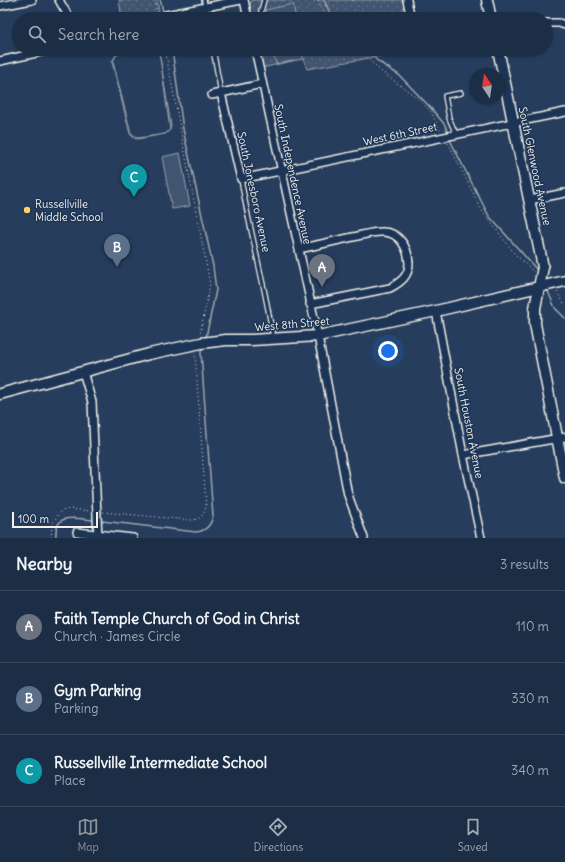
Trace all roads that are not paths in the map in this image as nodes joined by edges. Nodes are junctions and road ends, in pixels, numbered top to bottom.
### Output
1 (32, 0) edge
2 (59, 0) edge
3 (241, 0) edge
4 (244, 0) edge
5 (264, 0) edge
6 (407, 0) edge
7 (487, 0) edge
8 (204, 3) edge
9 (0, 6) edge
10 (66, 12) edge
11 (176, 12) edge
12 (247, 12) edge
13 (261, 12) edge
14 (410, 12) edge
15 (490, 12) edge
16 (553, 23) edge
17 (565, 25) edge
18 (22, 56) edge
19 (214, 56) edge
20 (256, 56) edge
21 (500, 56) edge
22 (0, 61) edge
23 (262, 84) junction
24 (221, 93) junction
25 (460, 93) dead end
26 (212, 95) dead end
27 (565, 112) edge
28 (514, 122) junction
29 (456, 134) junction
30 (281, 169) junction
31 (241, 179) junction
32 (565, 193) edge
33 (530, 200) junction
34 (299, 249) junction
35 (565, 281) edge
36 (540, 288) junction
37 (310, 304) junction
38 (436, 312) junction
39 (318, 336) junction
40 (273, 339) junction
41 (83, 372) junction
42 (0, 394) edge
43 (561, 438) edge
44 (463, 455) junction
45 (565, 478) edge
46 (77, 532) dead end
47 (98, 536) edge
48 (133, 538) edge
49 (364, 538) edge
50 (481, 538) edge

1 - 9 street
2 - 10 street
3 - 8 street
4 - 12 street
5 - 13 lane
6 - 14 street
7 - 15 street
8 - 11 street
16 - 17 street
18 - 22 street
19 - 24 lane, South Jonesboro Avenue
20 - 23 street, South Independence Avenue
21 - 28 street, South Glenwood Avenue
23 - 24 street
23 - 30 street, South Independence Avenue
24 - 26 street
24 - 31 street, South Jonesboro Avenue
25 - 29 lane
27 - 28 street, West 6th Street
28 - 29 street, West 6th Street
28 - 33 street, South Glenwood Avenue
29 - 30 street, West 6th Street
30 - 31 street, West 6th Street
30 - 34 street, South Independence Avenue
31 - 40 lane, South Jonesboro Avenue
32 - 33 street
33 - 36 street, South Glenwood Avenue
34 - 37 street, South Independence Avenue
34 - 37 street
35 - 36 street, West 8th Street
36 - 38 street, West 8th Street
36 - 43 street, South Glenwood Avenue
37 - 39 street, South Independence Avenue
38 - 39 street, West 8th Street
38 - 44 street, South Houston Avenue
39 - 40 street, West 8th Street
39 - 49 street, South Independence Avenue
40 - 41 street, West 8th Street
41 - 42 street, West 8th Street
41 - 47 street
43 - 44 street
43 - 45 street, South Glenwood Avenue
44 - 50 street, South Houston Avenue
46 - 47 street
47 - 48 street

